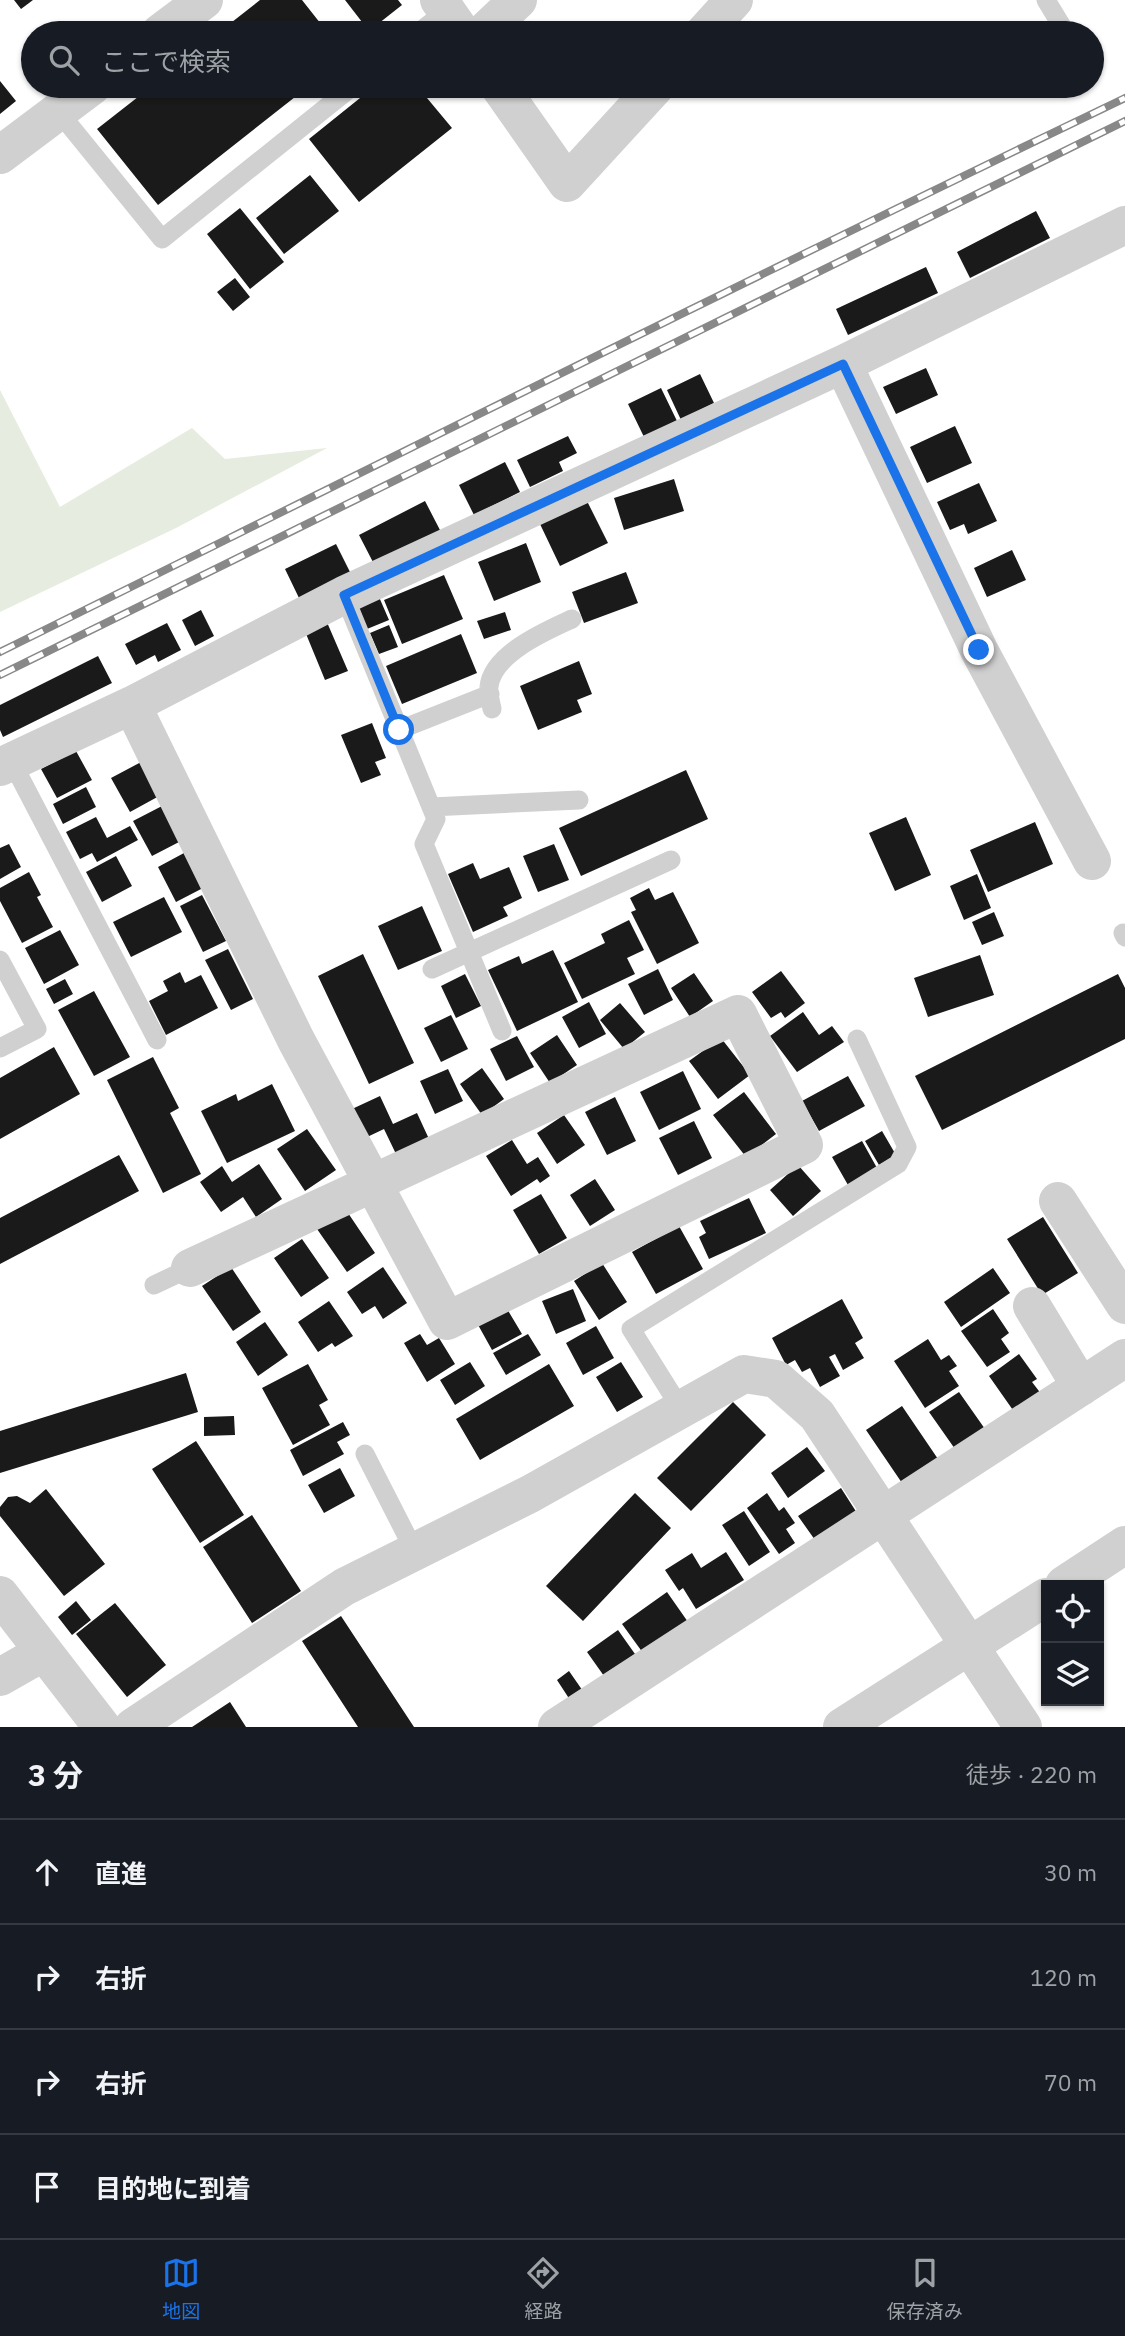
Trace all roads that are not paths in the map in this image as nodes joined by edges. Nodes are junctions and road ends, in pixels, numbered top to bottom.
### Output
1 (204, 0) edge
2 (517, 0) edge
3 (734, 0) edge
4 (1046, 0) edge
5 (176, 21) edge
6 (495, 21) edge
7 (715, 21) edge
8 (1059, 21) edge
9 (76, 98) edge
10 (338, 98) edge
11 (508, 98) edge
12 (645, 98) edge
13 (58, 111) junction
14 (0, 155) edge
15 (1125, 225) edge
16 (843, 364) junction
17 (344, 595) junction
18 (572, 619) dead end
19 (132, 705) junction
20 (399, 730) junction
21 (6, 764) edge
22 (579, 800) dead end
23 (431, 807) junction
24 (671, 860) dead end
25 (1092, 861) dead end
26 (469, 953) junction
27 (0, 960) edge
28 (432, 969) dead end
29 (502, 1031) dead end
30 (857, 1039) dead end
31 (157, 1040) dead end
32 (0, 1048) edge
33 (372, 1184) junction
34 (1058, 1201) dead end
35 (190, 1268) joint
36 (154, 1285) dead end
37 (1125, 1305) edge
38 (1031, 1306) dead end
39 (1125, 1358) edge
40 (1081, 1387) junction
41 (681, 1409) junction
42 (365, 1454) dead end
43 (885, 1516) junction
44 (1125, 1545) edge
45 (415, 1552) junction
46 (1072, 1580) edge
47 (0, 1595) edge
48 (1041, 1600) edge
49 (971, 1647) junction
50 (44, 1652) junction
51 (0, 1677) edge
52 (571, 1723) edge
53 (102, 1727) edge
54 (133, 1727) edge
55 (842, 1727) edge
56 (1023, 1727) edge

1 - 5 street
2 - 6 street
3 - 7 street
4 - 8 lane
9 - 13 street
10 - 13 lane
11 - 12 street
13 - 14 street
15 - 16 street
16 - 17 street
16 - 25 street
17 - 19 street
17 - 20 lane
18 - 20 lane
19 - 21 street
19 - 33 street
20 - 23 lane
21 - 31 lane
22 - 23 lane
23 - 26 lane
24 - 26 lane
26 - 28 lane
26 - 29 lane
27 - 32 lane
30 - 41 lane
33 - 33 street
33 - 35 street
34 - 37 street
35 - 36 lane
38 - 40 street
39 - 40 street
40 - 43 street
41 - 43 street
41 - 45 street
42 - 45 lane
43 - 49 street
43 - 52 street
44 - 46 street
45 - 54 street
47 - 50 street
48 - 49 street
49 - 55 street
49 - 56 street
50 - 51 street
50 - 53 street

